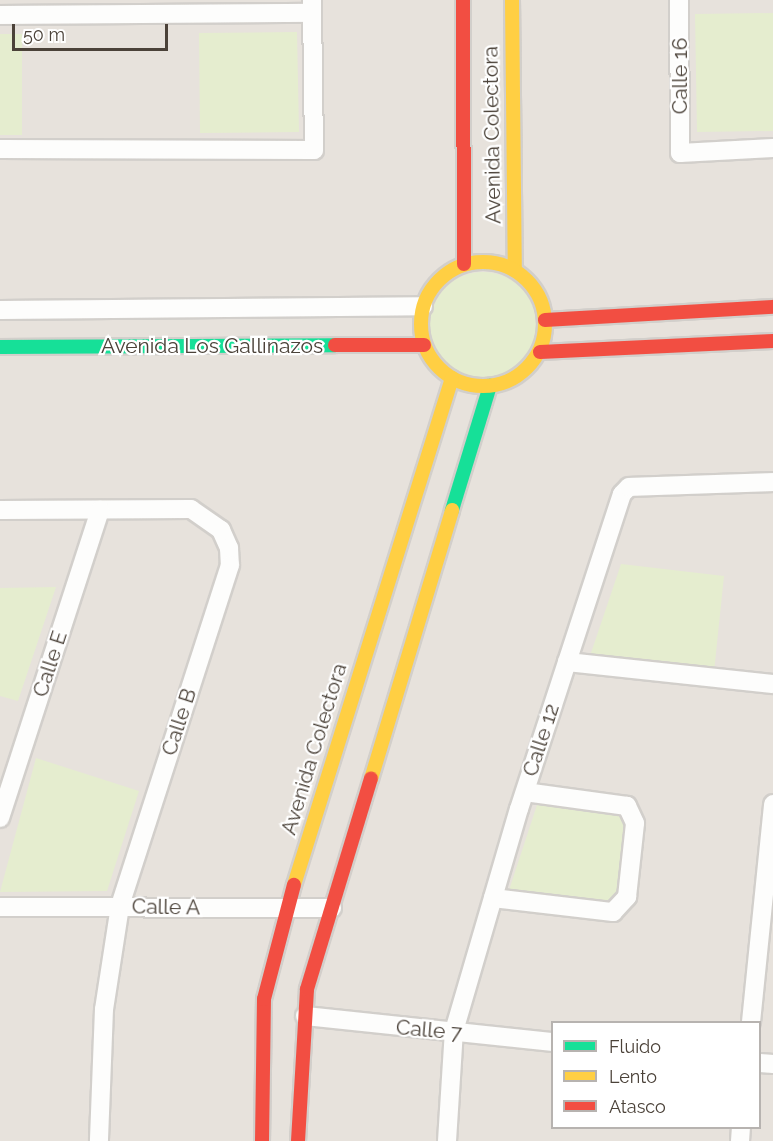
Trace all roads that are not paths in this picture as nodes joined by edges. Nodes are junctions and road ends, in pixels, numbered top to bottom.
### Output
1 (463, 0) edge
2 (512, 0) edge
3 (679, 0) edge
4 (312, 6) edge
5 (0, 15) edge
6 (773, 148) edge
7 (0, 149) edge
8 (464, 264) junction
9 (514, 270) junction
10 (423, 306) junction
11 (773, 307) edge
12 (0, 310) edge
13 (545, 320) junction
14 (773, 341) edge
15 (424, 345) junction
16 (0, 347) edge
17 (540, 352) junction
18 (452, 378) junction
19 (490, 386) junction
20 (773, 482) edge
21 (0, 510) edge
22 (100, 510) junction
23 (567, 662) junction
24 (773, 684) edge
25 (525, 792) junction
26 (773, 804) edge
27 (0, 818) edge
28 (493, 898) junction
29 (0, 906) edge
30 (120, 906) junction
31 (287, 908) junction
32 (332, 908) junction
33 (305, 1016) junction
34 (751, 1021) edge
35 (454, 1031) junction
36 (551, 1042) edge
37 (99, 1141) edge
38 (262, 1141) edge
39 (298, 1141) edge
40 (447, 1141) edge

1 - 8 street, Avenida Colectora
2 - 9 street, Avenida Colectora
3 - 6 street, Calle 16
4 - 5 street
4 - 7 street
8 - 9 street
8 - 10 street
9 - 13 street
10 - 12 street, Avenida Los Gallinazos
10 - 15 street
11 - 13 street
13 - 17 street
14 - 17 street
15 - 16 street, Avenida Los Gallinazos
15 - 18 street
17 - 19 street
18 - 19 street
18 - 31 street, Avenida Colectora
19 - 32 street
20 - 23 street, Calle 12
21 - 22 street, Calle B
22 - 27 street, Calle E
22 - 30 street, Calle B
23 - 24 street
23 - 25 street, Calle 12
25 - 28 street, Calle 12
25 - 28 street
26 - 34 street
28 - 35 street, Calle 12
29 - 30 street, Calle A
30 - 31 street, Calle A
30 - 37 street, Calle B
31 - 32 street, Calle A
31 - 38 street, Avenida Colectora
32 - 33 street
33 - 35 street, Calle 7
33 - 39 street
35 - 36 street, Calle 7
35 - 40 street, Calle 12

